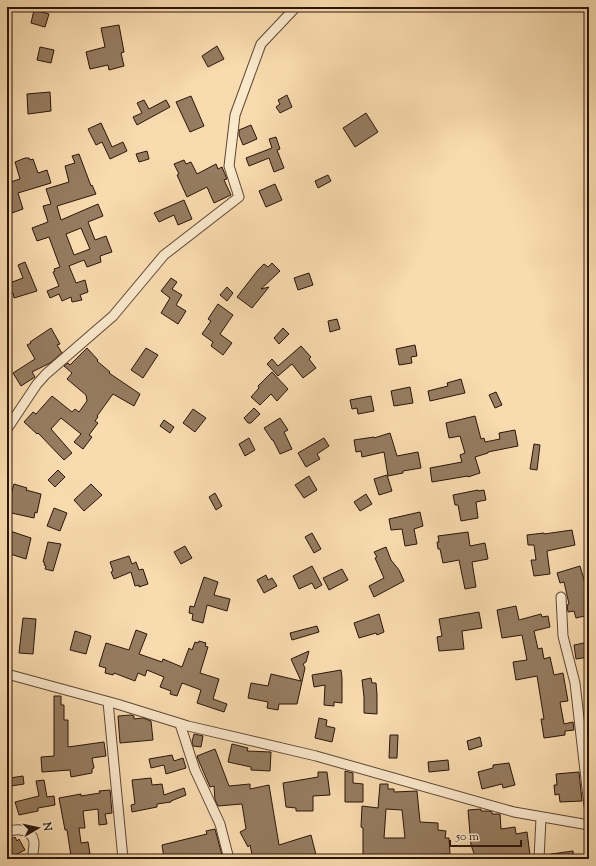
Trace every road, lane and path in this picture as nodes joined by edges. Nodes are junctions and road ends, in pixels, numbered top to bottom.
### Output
1 (296, 7) edge
2 (7, 429) edge
3 (561, 597) dead end
4 (7, 674) edge
5 (108, 702) junction
6 (180, 724) junction
7 (586, 761) edge
8 (589, 806) edge
9 (541, 818) junction
10 (589, 825) edge
11 (7, 832) edge
12 (32, 859) edge
13 (123, 859) edge
14 (229, 859) edge
15 (539, 859) edge

1 - 2 street
3 - 7 street
4 - 5 street
5 - 6 street
5 - 13 street
6 - 9 street
6 - 14 street
7 - 8 street
9 - 10 street
9 - 15 street
11 - 12 street

